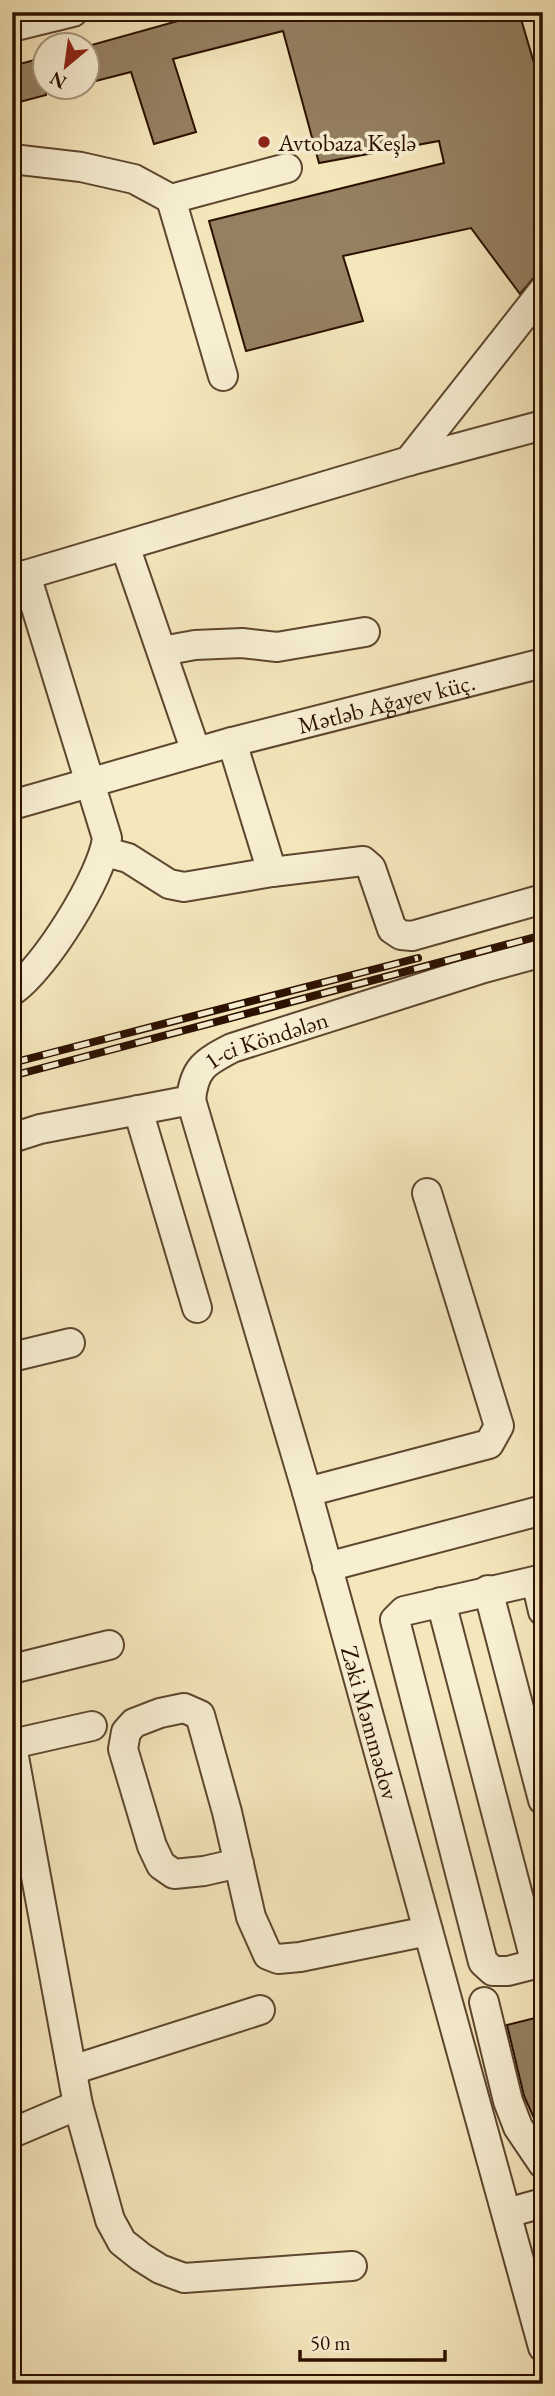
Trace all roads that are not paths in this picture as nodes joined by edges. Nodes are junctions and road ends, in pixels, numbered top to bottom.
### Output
1 (73, 12) edge
2 (12, 27) edge
3 (12, 159) edge
4 (287, 168) dead end
5 (171, 199) junction
6 (543, 291) edge
7 (223, 376) dead end
8 (543, 425) edge
9 (410, 461) junction
10 (125, 546) junction
11 (19, 577) edge
12 (365, 632) dead end
13 (162, 651) junction
14 (543, 663) edge
15 (232, 742) junction
16 (196, 752) junction
17 (90, 783) junction
18 (12, 805) edge
19 (106, 852) junction
20 (272, 872) junction
21 (543, 899) edge
22 (543, 952) edge
23 (12, 991) edge
24 (191, 1100) junction
25 (138, 1110) junction
26 (12, 1138) edge
27 (427, 1193) dead end
28 (197, 1308) dead end
29 (70, 1343) dead end
30 (12, 1357) edge
31 (307, 1492) junction
32 (543, 1510) edge
33 (327, 1567) junction
34 (539, 1580) edge
35 (488, 1590) junction
36 (441, 1602) junction
37 (543, 1611) edge
38 (109, 1645) dead end
39 (12, 1669) edge
40 (92, 1726) dead end
41 (12, 1745) edge
42 (543, 1800) edge
43 (239, 1863) junction
44 (428, 1931) junction
45 (539, 1964) edge
46 (485, 2001) dead end
47 (260, 2010) dead end
48 (72, 2070) junction
49 (78, 2105) junction
50 (12, 2133) edge
51 (543, 2164) edge
52 (541, 2209) edge
53 (507, 2213) junction
54 (352, 2266) dead end
55 (543, 2347) edge

1 - 2 street
3 - 5 street
4 - 5 street
5 - 7 street
6 - 9 street
8 - 9 street
9 - 10 street
10 - 11 street
10 - 13 street
11 - 17 street
12 - 13 street
13 - 16 street
14 - 15 street, Mətləb Ağayev küç.
15 - 16 street, Mətləb Ağayev küç.
15 - 20 street
16 - 17 street, Mətləb Ağayev küç.
17 - 18 street, Mətləb Ağayev küç.
17 - 19 street
19 - 20 street
19 - 23 street
20 - 21 street
22 - 24 street, 1-ci Köndələn
24 - 25 street, 1-ci Köndələn
24 - 31 street, Zəki Məmmədov
25 - 26 street, 1-ci Köndələn
25 - 28 street
27 - 31 street
29 - 30 street
31 - 33 street, Zəki Məmmədov
32 - 33 street
33 - 44 street, Zəki Məmmədov
34 - 35 street
34 - 37 street
35 - 36 street
35 - 42 street
36 - 45 street
36 - 45 street
38 - 39 street
40 - 41 street
41 - 48 street
43 - 43 street
43 - 44 street
44 - 53 street, Zəki Məmmədov
46 - 51 street
47 - 48 street
48 - 49 street
49 - 50 street
49 - 54 street
52 - 53 street
53 - 55 street, Zəki Məmmədov

